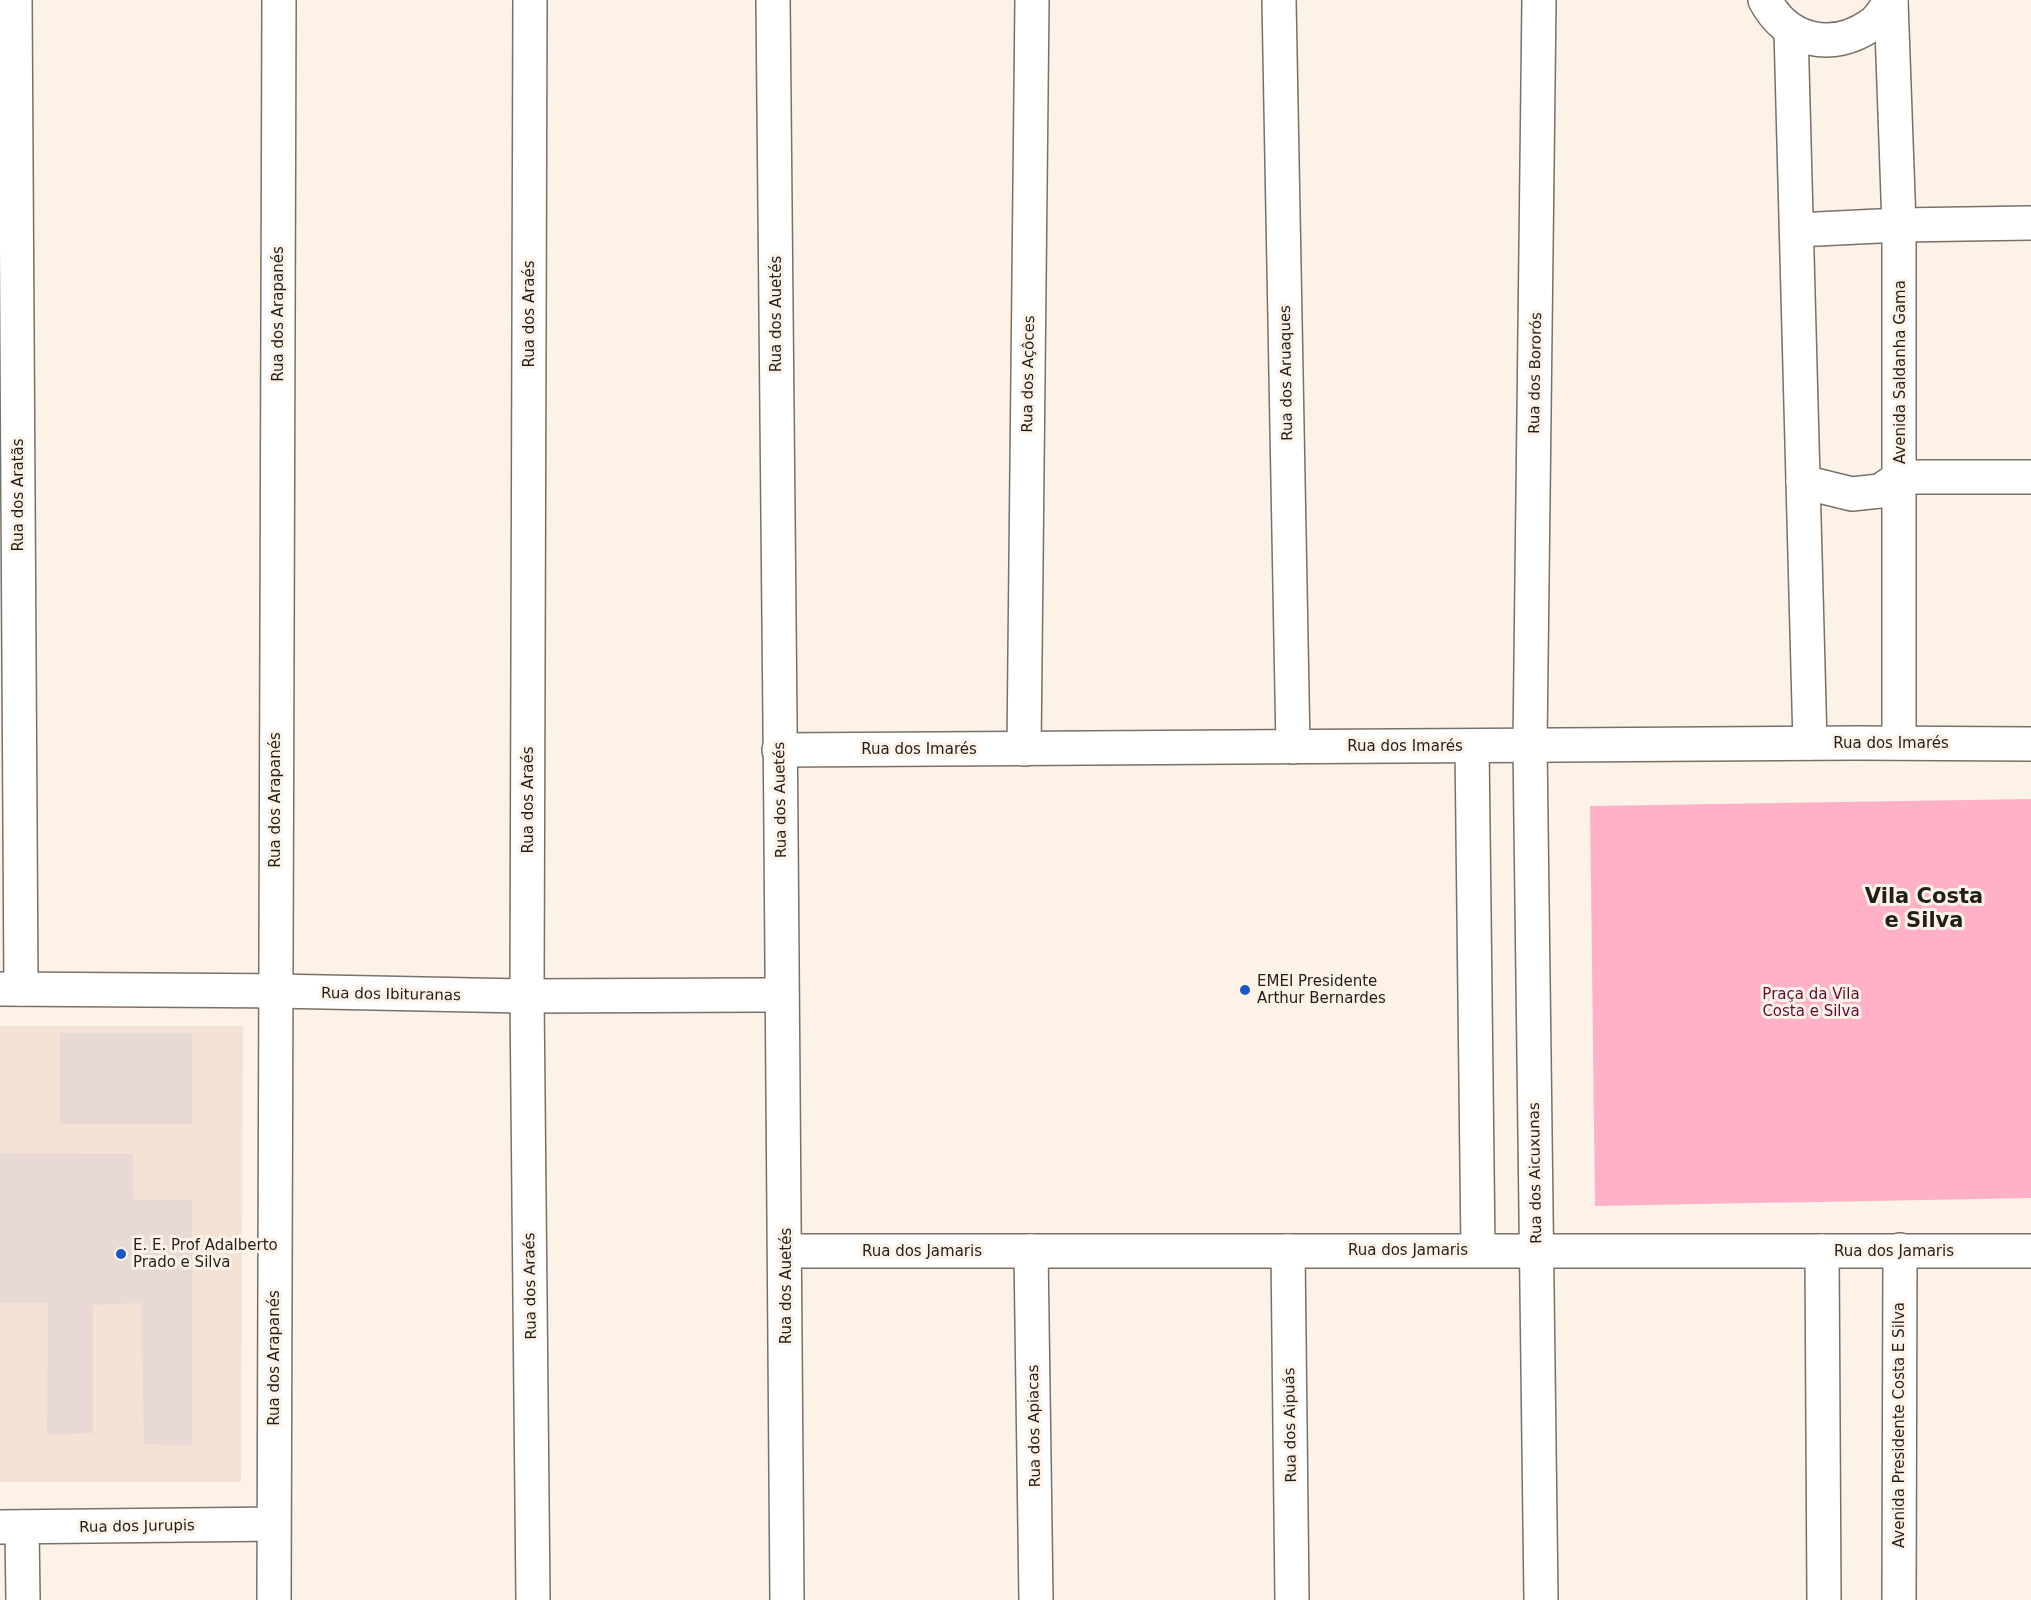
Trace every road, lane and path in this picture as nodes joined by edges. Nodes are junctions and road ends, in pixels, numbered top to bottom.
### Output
1 (15, 0) edge
2 (279, 0) edge
3 (530, 0) edge
4 (773, 0) edge
5 (1032, 0) edge
6 (1279, 0) edge
7 (1539, 0) edge
8 (1764, 0) edge
9 (1891, 0) edge
10 (1791, 30) junction
11 (2031, 224) edge
12 (1899, 225) junction
13 (1797, 230) junction
14 (1900, 477) junction
15 (2031, 477) edge
16 (1803, 482) junction
17 (1810, 743) junction
18 (1899, 743) junction
19 (2031, 744) edge
20 (1530, 745) junction
21 (1472, 746) junction
22 (1293, 747) junction
23 (1024, 749) junction
24 (779, 750) junction
25 (10, 989) edge
26 (275, 991) junction
27 (782, 995) junction
28 (527, 996) junction
29 (1478, 1250) junction
30 (1536, 1250) junction
31 (1900, 1250) junction
32 (786, 1251) junction
33 (1031, 1251) junction
34 (1288, 1251) junction
35 (1822, 1251) junction
36 (2031, 1251) edge
37 (273, 1524) junction
38 (11, 1527) edge
39 (23, 1600) edge
40 (274, 1600) edge
41 (533, 1600) edge
42 (787, 1600) edge
43 (1036, 1600) edge
44 (1292, 1600) edge
45 (1541, 1600) edge
46 (1824, 1600) edge
47 (1899, 1600) edge

1 - 25 street, Rua dos Aratãs
2 - 26 street, Rua dos Arapanés
3 - 28 street, Rua dos Araés
4 - 24 street, Rua dos Auetés
5 - 23 street, Rua dos Açôces
6 - 22 street, Rua dos Aruaques
7 - 20 street, Rua dos Bororós
8 - 10 street, Avenida Saldanha Gama
9 - 10 street, Avenida Saldanha Gama
9 - 12 street, Avenida Saldanha Gama
10 - 13 street
11 - 12 street
12 - 13 street
12 - 14 street, Avenida Saldanha Gama
13 - 16 street
14 - 15 street
14 - 16 street
14 - 18 street, Avenida Saldanha Gama
16 - 17 street
17 - 18 street, Rua dos Imarés
17 - 20 street, Rua dos Imarés
18 - 19 street, Rua dos Imarés
20 - 21 street, Rua dos Imarés
20 - 30 street, Rua dos Aicuxunas
21 - 22 street, Rua dos Imarés
21 - 29 street
22 - 23 street, Rua dos Imarés
23 - 24 street, Rua dos Imarés
24 - 27 street, Rua dos Auetés
25 - 26 street, Rua dos Ibituranas
26 - 28 street, Rua dos Ibituranas
26 - 37 street, Rua dos Arapanés
27 - 28 street, Rua dos Ibituranas
27 - 32 street, Rua dos Auetés
28 - 41 street, Rua dos Araés
29 - 30 street, Rua dos Jamaris
29 - 34 street, Rua dos Jamaris
30 - 35 street, Rua dos Jamaris
30 - 45 street, Rua dos Aicuxunas
31 - 35 street, Rua dos Jamaris
31 - 36 street, Rua dos Jamaris
31 - 47 street, Avenida Presidente Costa E Silva
32 - 33 street, Rua dos Jamaris
32 - 42 street, Rua dos Auetés
33 - 34 street, Rua dos Jamaris
33 - 43 street, Rua dos Apiacas
34 - 44 street, Rua dos Aipuás
35 - 46 street
37 - 38 street, Rua dos Jurupis
37 - 40 street, Rua dos Arapanés
38 - 39 street

